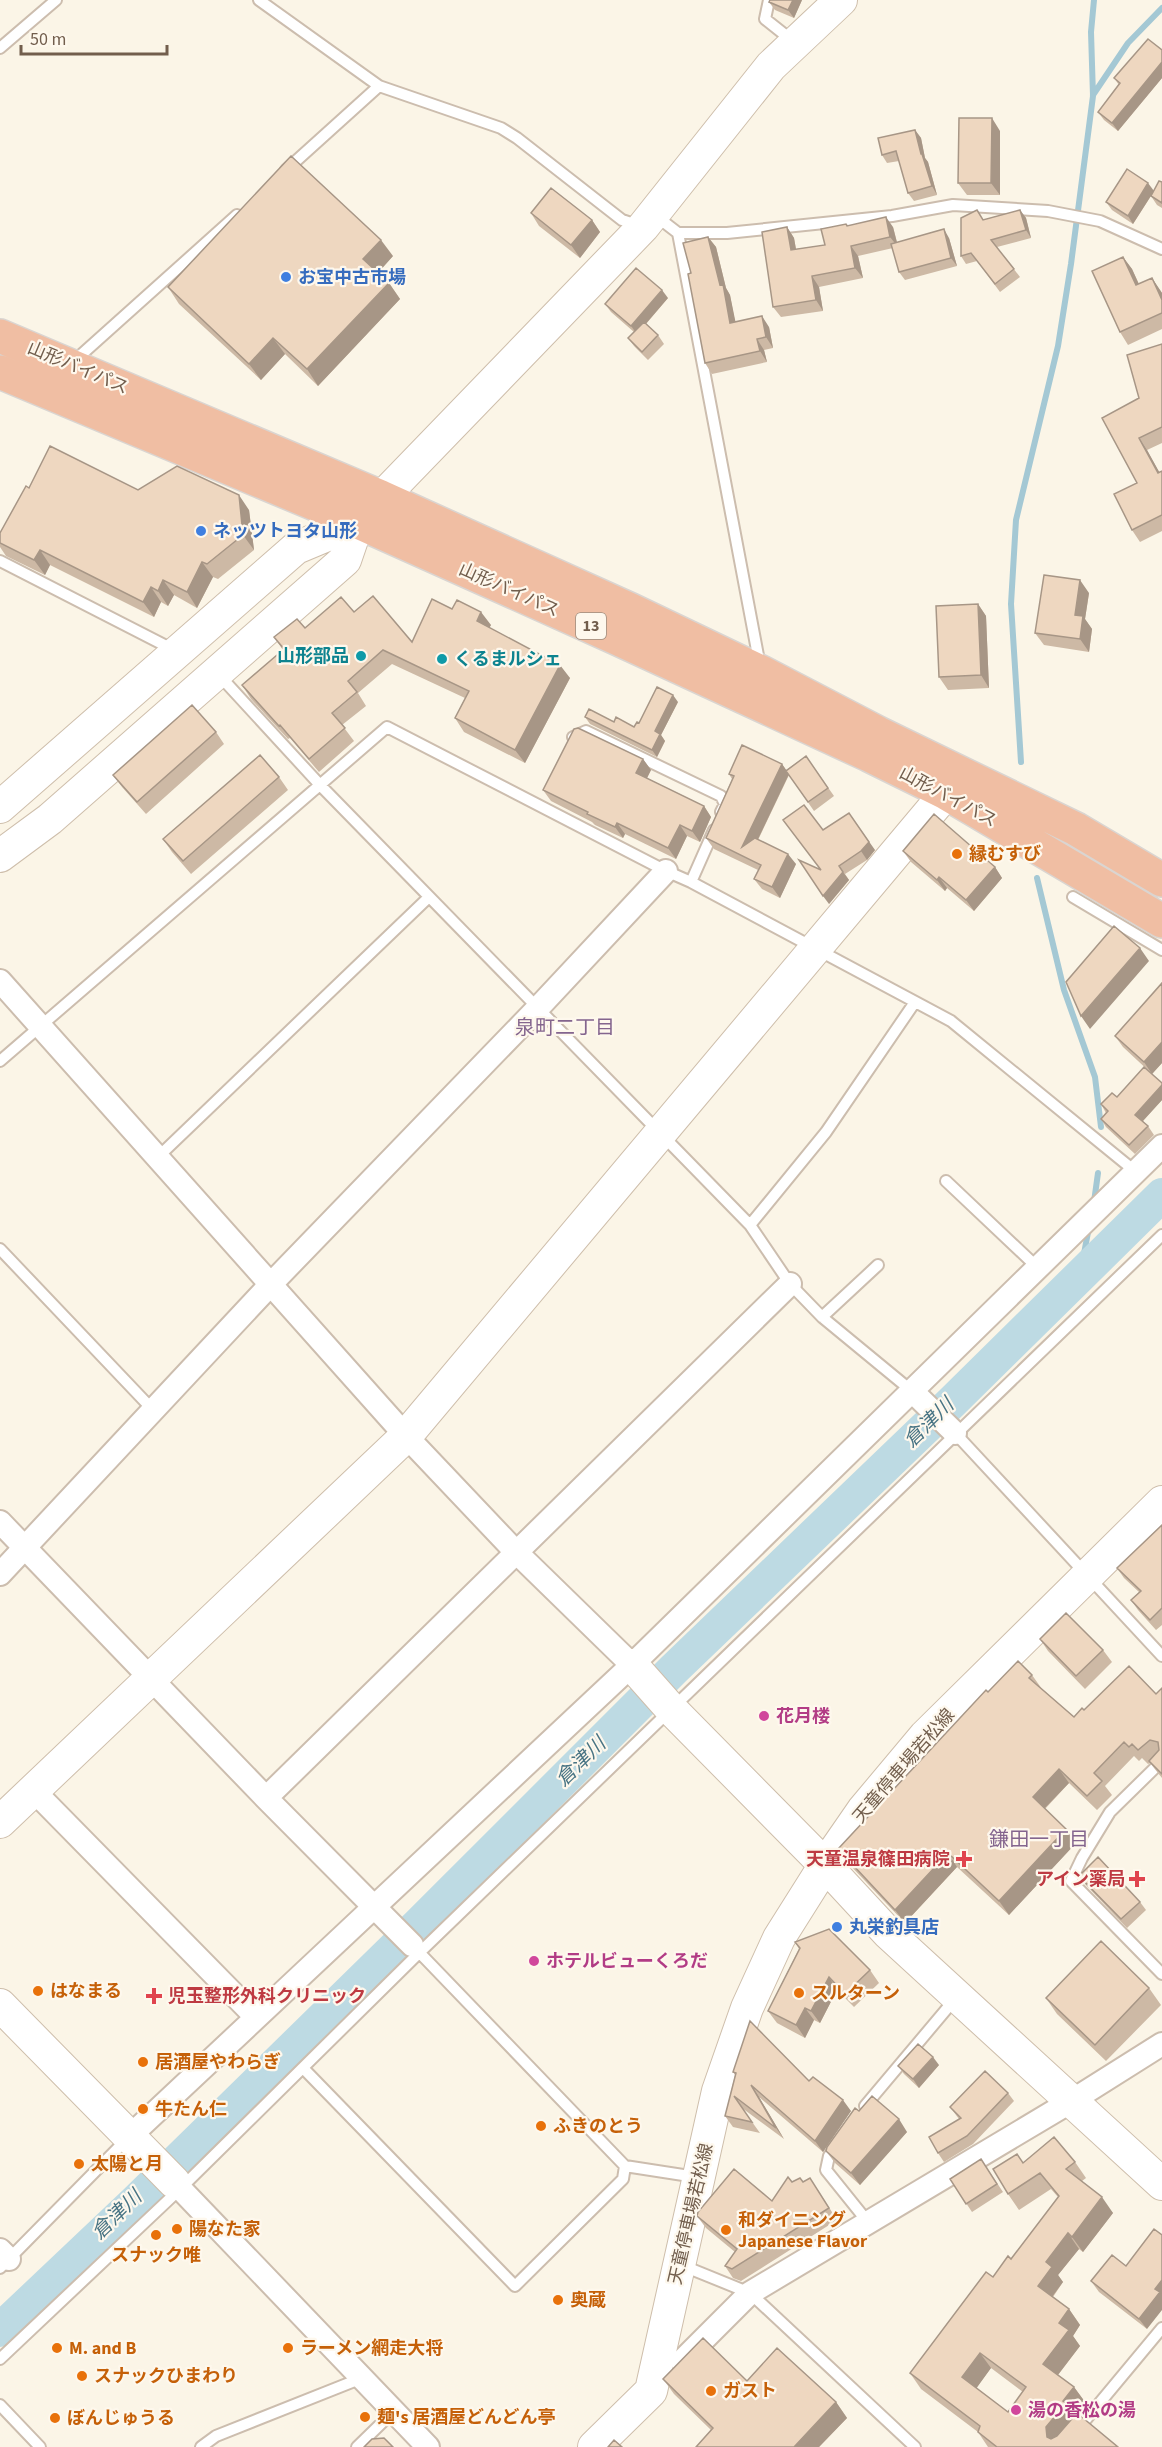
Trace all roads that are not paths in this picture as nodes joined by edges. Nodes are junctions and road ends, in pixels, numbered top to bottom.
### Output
1 (56, 0) edge
2 (259, 0) edge
3 (769, 0) edge
4 (841, 0) edge
5 (795, 42) junction
6 (0, 48) edge
7 (379, 86) junction
8 (276, 180) edge
9 (241, 211) edge
10 (658, 225) junction
11 (1162, 249) edge
12 (0, 336) edge
13 (70, 365) junction
14 (0, 372) edge
15 (381, 497) junction
16 (358, 522) junction
17 (0, 561) edge
18 (177, 651) junction
19 (761, 672) junction
20 (216, 673) junction
21 (569, 745) edge
22 (321, 786) junction
23 (946, 793) junction
24 (0, 807) edge
25 (0, 856) edge
26 (666, 871) junction
27 (1162, 880) edge
28 (691, 882) junction
29 (429, 897) junction
30 (1073, 897) dead end
31 (1162, 921) edge
32 (816, 950) junction
33 (1162, 950) edge
34 (0, 981) edge
35 (915, 1002) junction
36 (537, 1009) junction
37 (40, 1026) junction
38 (0, 1061) edge
39 (660, 1135) junction
40 (1162, 1146) edge
41 (158, 1157) junction
42 (1136, 1172) junction
43 (945, 1180) dead end
44 (750, 1225) junction
45 (1162, 1235) edge
46 (0, 1250) edge
47 (878, 1265) dead end
48 (1039, 1268) junction
49 (271, 1284) junction
50 (790, 1284) junction
51 (822, 1317) junction
52 (917, 1396) junction
53 (154, 1411) junction
54 (952, 1430) junction
55 (406, 1436) junction
56 (1162, 1502) edge
57 (0, 1522) edge
58 (25, 1548) junction
59 (515, 1551) junction
60 (0, 1574) edge
61 (1087, 1575) junction
62 (1162, 1656) edge
63 (632, 1665) junction
64 (152, 1677) junction
65 (671, 1709) junction
66 (1162, 1761) edge
67 (33, 1790) junction
68 (266, 1798) junction
69 (0, 1822) edge
70 (825, 1865) junction
71 (377, 1910) junction
72 (416, 1949) junction
73 (1162, 1974) edge
74 (956, 1997) junction
75 (0, 2005) edge
76 (256, 2017) junction
77 (1162, 2044) edge
78 (303, 2068) junction
79 (1070, 2102) junction
80 (859, 2113) edge
81 (847, 2130) edge
82 (133, 2141) junction
83 (625, 2166) junction
84 (699, 2178) junction
85 (1162, 2184) edge
86 (177, 2186) junction
87 (867, 2222) junction
88 (3, 2259) edge
89 (680, 2264) junction
90 (750, 2293) junction
91 (1162, 2328) edge
92 (0, 2359) edge
93 (362, 2378) junction
94 (651, 2391) junction
95 (0, 2405) edge
96 (394, 2411) junction
97 (40, 2447) edge
98 (201, 2447) edge
99 (357, 2447) edge
100 (428, 2447) edge
101 (594, 2447) edge
102 (915, 2447) edge
103 (1063, 2447) edge

1 - 6 lane
2 - 7 lane
3 - 5 lane
4 - 5 street
5 - 10 street
7 - 8 lane
7 - 10 lane
9 - 13 lane
10 - 11 lane
10 - 15 street
10 - 19 lane
12 - 13 highway, 山形バイパス / 13
13 - 15 highway, 山形バイパス / 13
14 - 16 highway, 山形バイパス / 13
15 - 16 street
15 - 19 highway, 山形バイパス / 13
16 - 18 street
16 - 20 street
16 - 23 highway, 山形バイパス / 13
17 - 18 lane
18 - 24 street
19 - 27 highway, 山形バイパス / 13
20 - 22 lane
20 - 25 street
21 - 28 lane
22 - 26 lane
22 - 29 lane
22 - 37 lane
23 - 31 highway, 山形バイパス / 13
23 - 32 street
26 - 28 lane
26 - 36 street
28 - 32 lane
29 - 36 lane
29 - 41 lane
30 - 33 lane
32 - 35 lane
32 - 39 street
34 - 37 street
35 - 42 lane
35 - 44 lane
36 - 39 lane
36 - 49 street
37 - 38 lane
37 - 41 street
39 - 44 lane
39 - 55 street
40 - 42 street
41 - 49 street
42 - 48 street
43 - 48 lane
44 - 50 lane
45 - 54 lane
46 - 53 lane
47 - 51 lane
48 - 52 street
49 - 53 street
49 - 55 street
50 - 51 lane
50 - 59 street
51 - 52 lane
52 - 54 street
52 - 63 street
53 - 58 street
54 - 61 lane
54 - 65 lane
55 - 59 street
55 - 64 street
56 - 61 street, 天童停車場若松線
57 - 58 street
58 - 60 street
58 - 64 street
59 - 63 street
59 - 68 street
61 - 62 lane
61 - 70 street, 天童停車場若松線
63 - 65 street
63 - 71 street
64 - 67 street
64 - 68 street
65 - 70 street
65 - 72 lane
66 - 73 lane
67 - 69 street
67 - 76 street
68 - 71 street
70 - 74 street
70 - 84 street, 天童停車場若松線
71 - 72 street
71 - 76 street
72 - 78 lane
72 - 83 lane
74 - 79 street
74 - 80 lane
75 - 82 street
76 - 82 street
77 - 79 street
78 - 83 lane
78 - 86 lane
79 - 85 street
79 - 87 street
81 - 87 lane
82 - 86 street
82 - 88 lane
83 - 84 lane
84 - 89 street, 天童停車場若松線
86 - 92 lane
86 - 93 street
87 - 90 street
89 - 90 lane
89 - 94 street, 天童停車場若松線
90 - 94 street
90 - 102 lane
91 - 103 lane
93 - 96 street
93 - 98 lane
94 - 101 street
95 - 97 lane
96 - 99 lane
96 - 100 street

